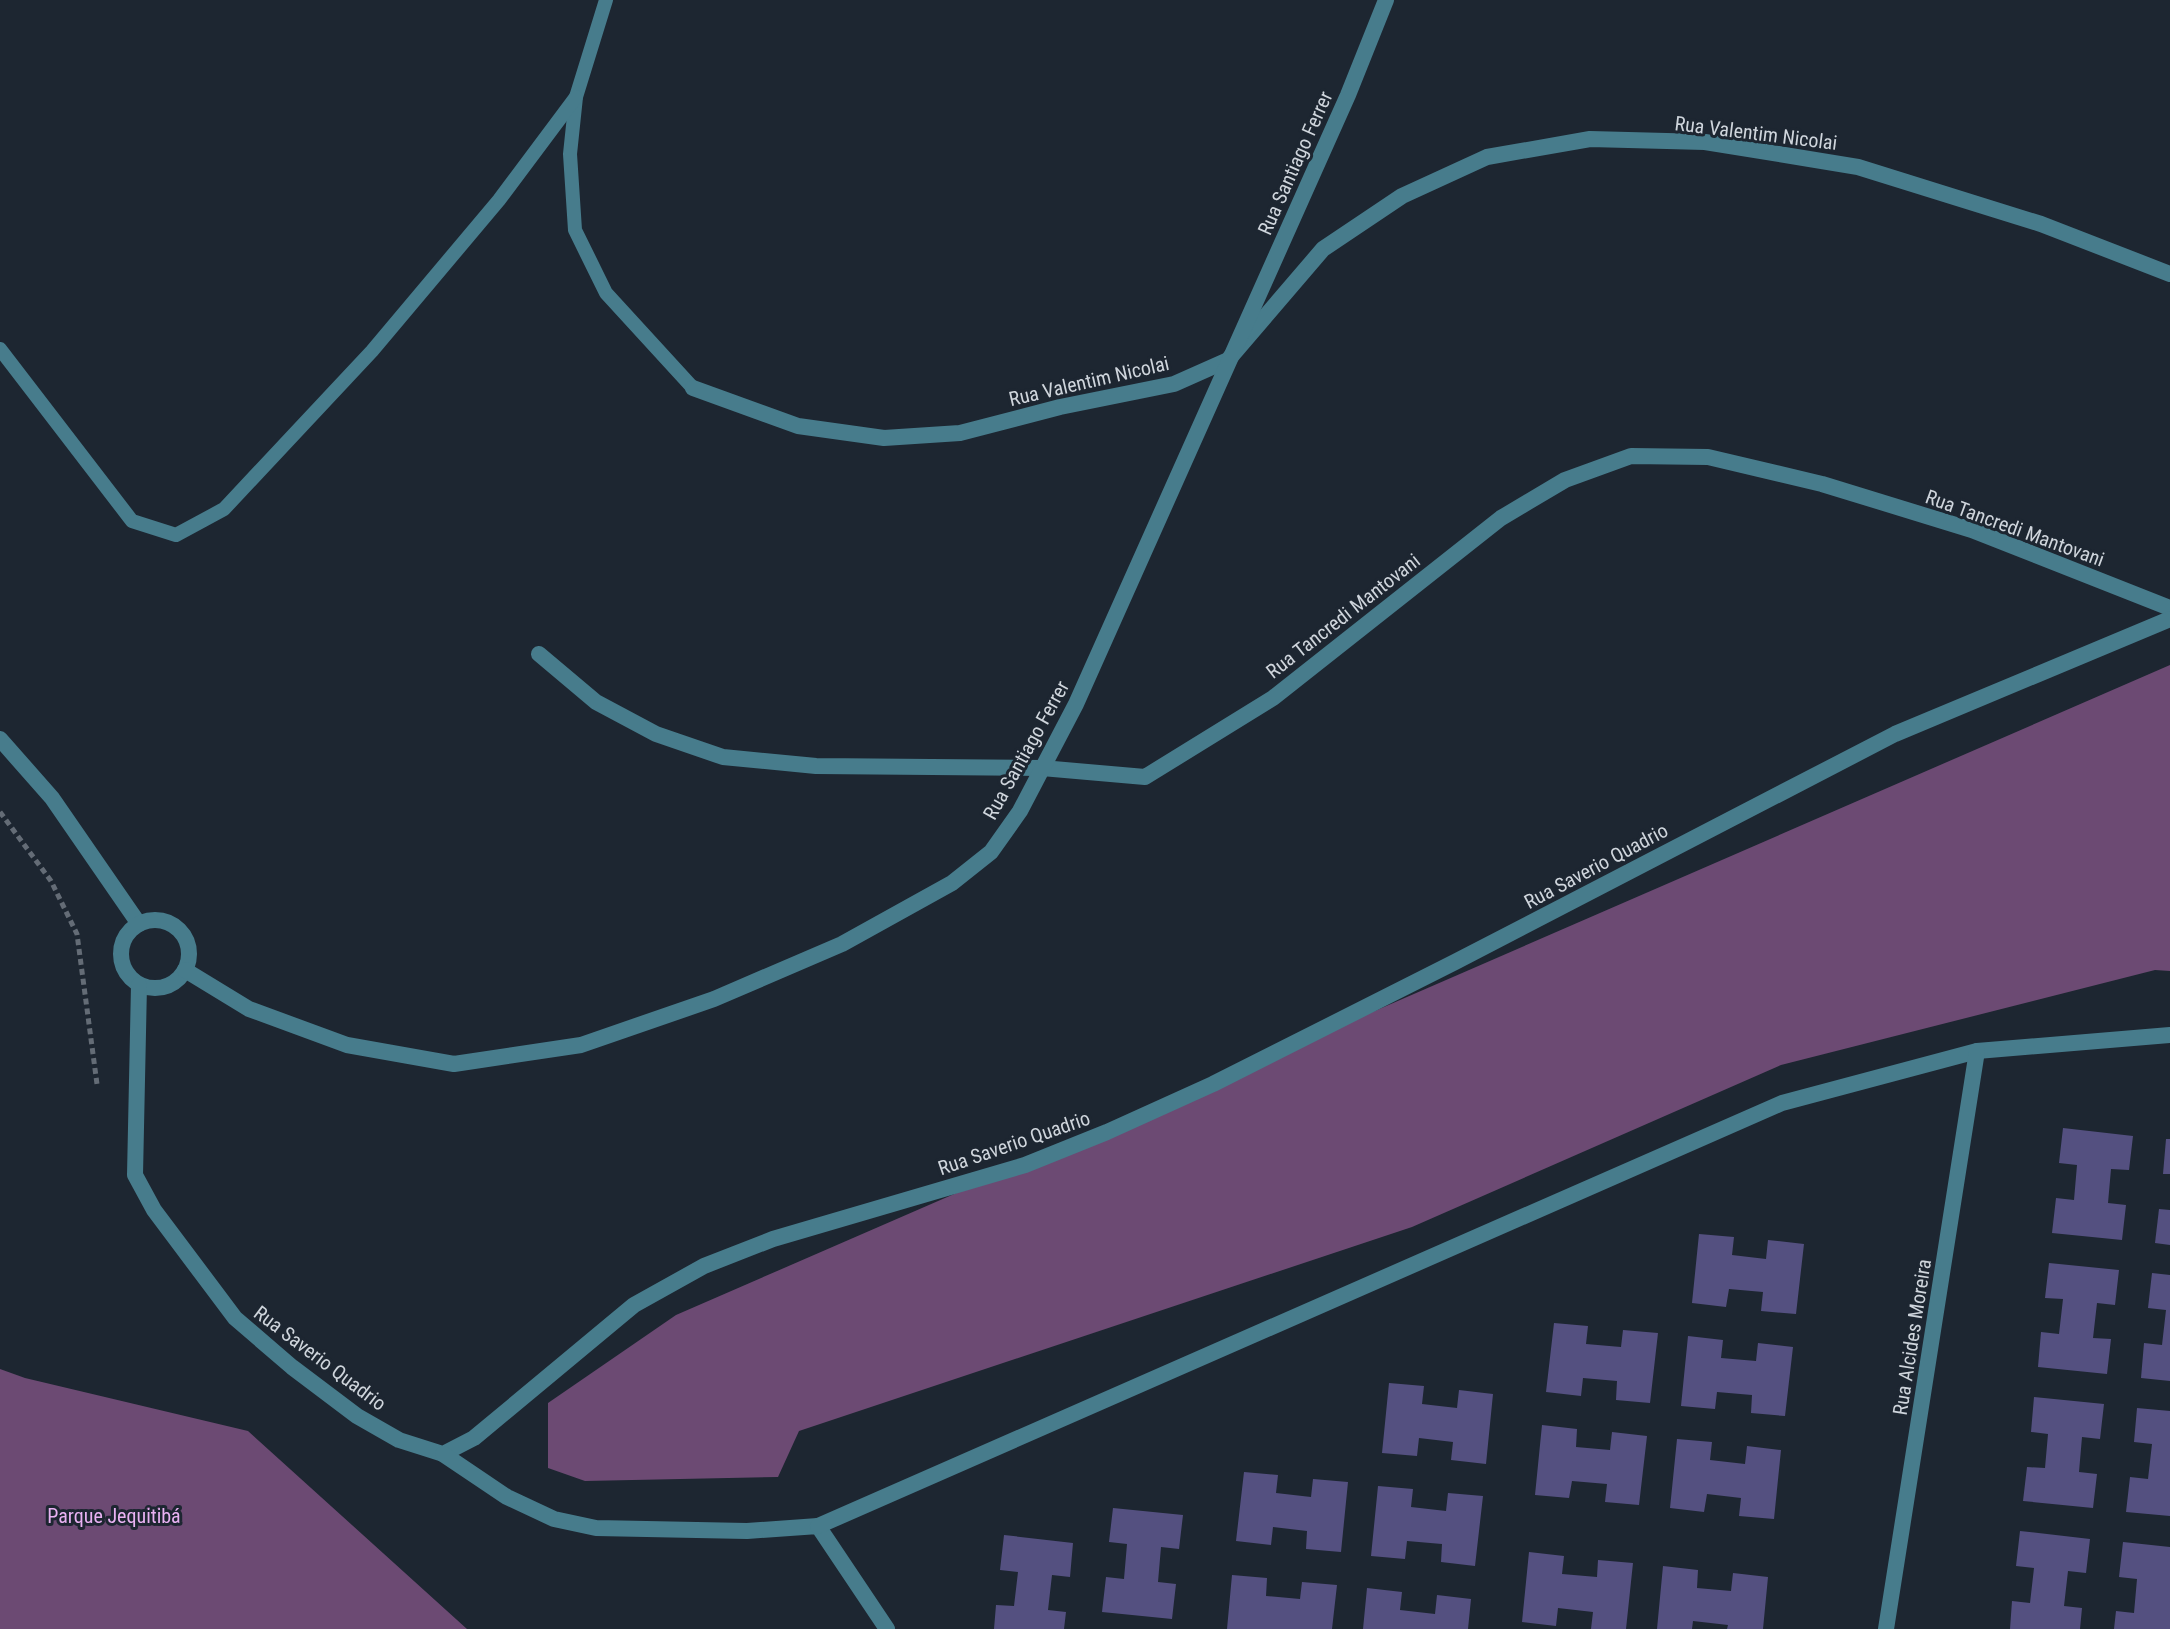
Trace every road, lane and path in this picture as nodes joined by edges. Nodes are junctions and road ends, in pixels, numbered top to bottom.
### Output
1 (606, 0) edge
2 (1386, 0) edge
3 (576, 97) junction
4 (2170, 274) edge
5 (0, 349) edge
6 (1228, 360) junction
7 (693, 388) joint
8 (2170, 608) edge
9 (2170, 619) edge
10 (539, 654) dead end
11 (0, 739) edge
12 (1042, 768) junction
13 (0, 812) edge
14 (139, 924) junction
15 (185, 970) junction
16 (139, 985) junction
17 (2170, 1035) edge
18 (1977, 1051) junction
19 (97, 1084) dead end
20 (443, 1454) junction
21 (818, 1526) junction
22 (887, 1629) edge
23 (1886, 1629) edge

1 - 3 lane
2 - 6 street, Rua Santiago Ferrer
3 - 5 lane
3 - 7 lane
4 - 6 street, Rua Valentim Nicolai
6 - 7 street, Rua Valentim Nicolai
6 - 12 street, Rua Santiago Ferrer
8 - 12 street, Rua Tancredi Mantovani
9 - 20 street, Rua Saverio Quadrio
10 - 12 street, Rua Tancredi Mantovani
11 - 14 street
12 - 15 street, Rua Santiago Ferrer
13 - 19 path
14 - 15 street
14 - 16 street
15 - 16 street
16 - 20 street, Rua Saverio Quadrio
17 - 18 street
18 - 21 street
18 - 23 street, Rua Alcides Moreira
20 - 21 street
21 - 22 street

